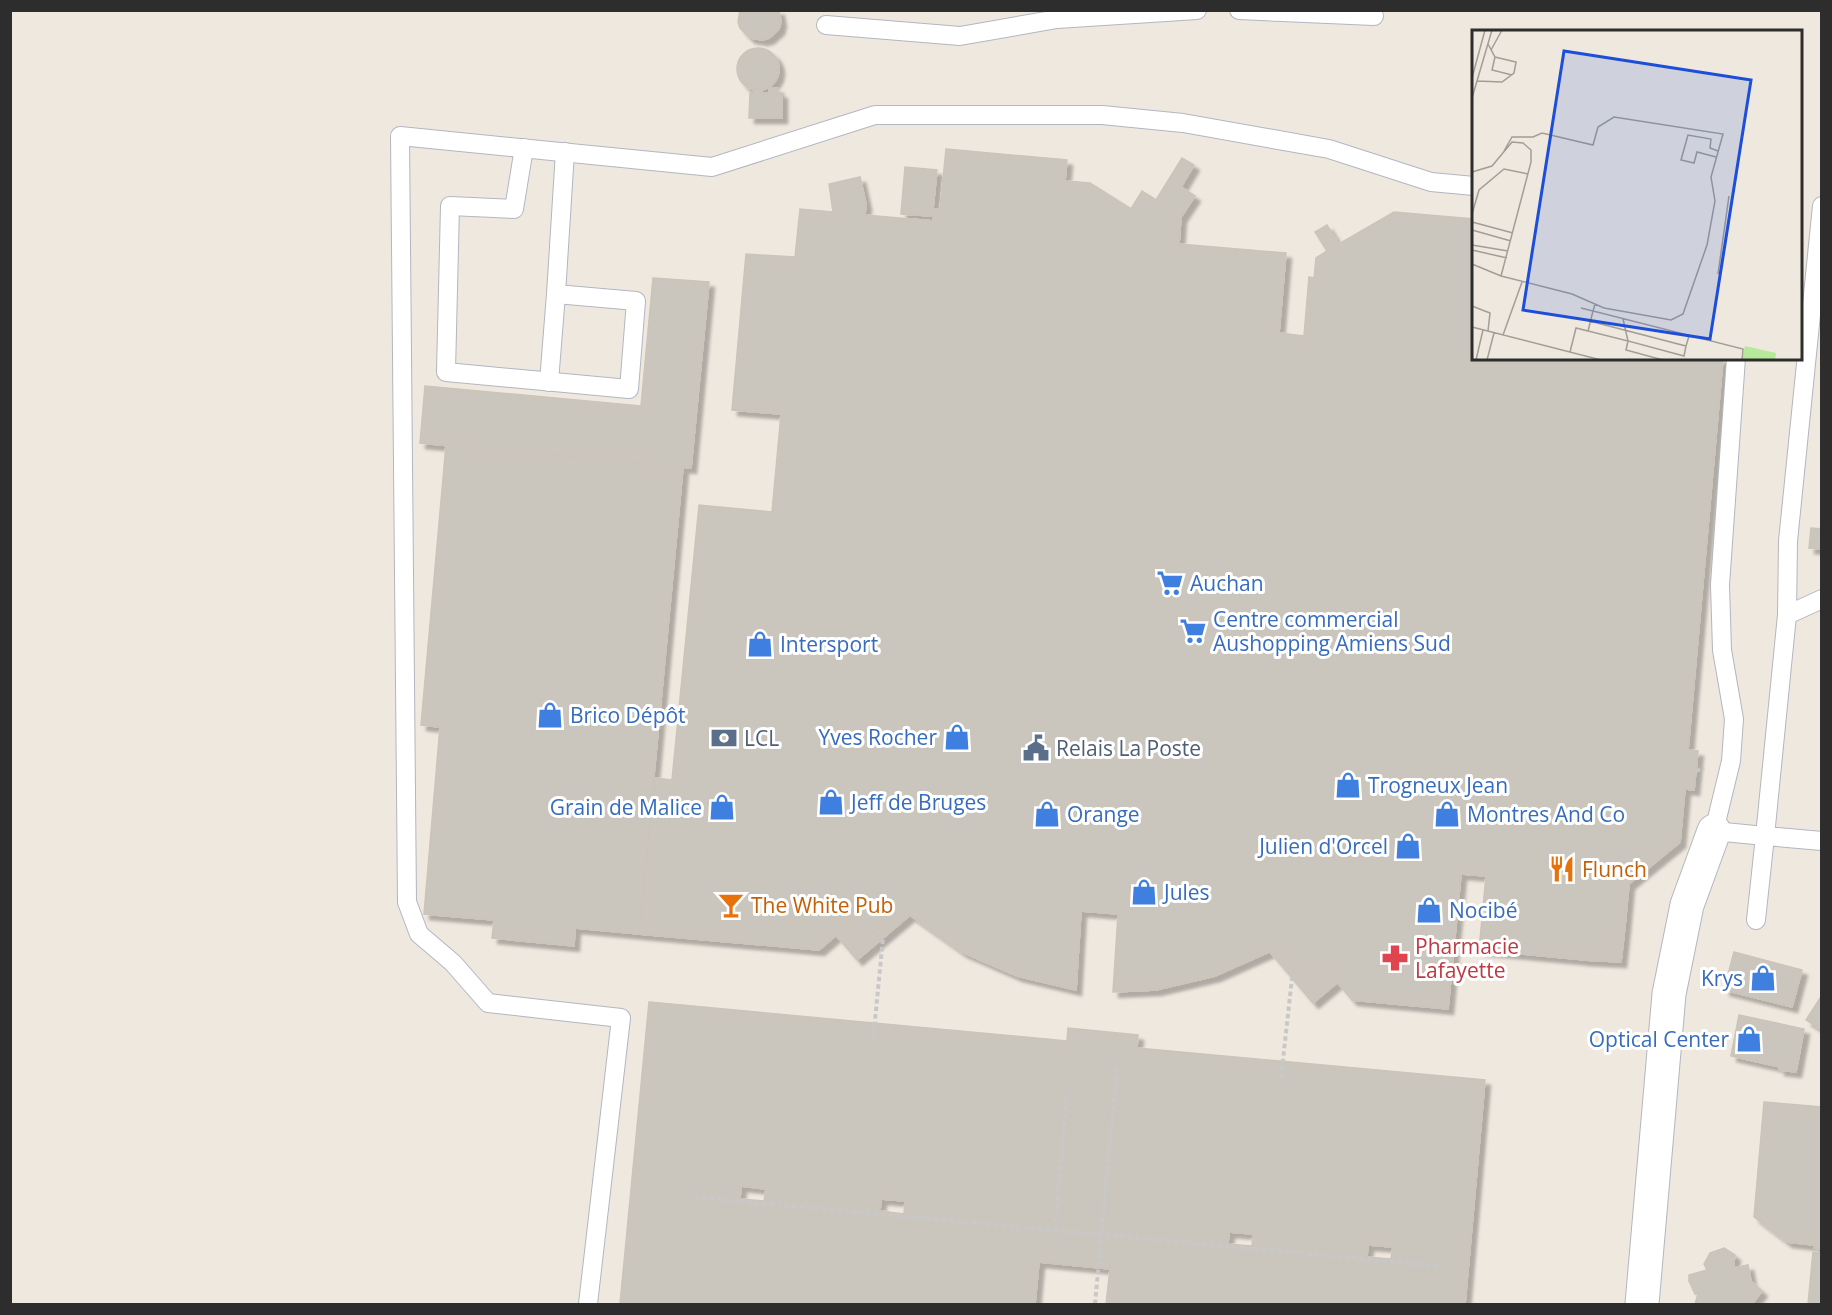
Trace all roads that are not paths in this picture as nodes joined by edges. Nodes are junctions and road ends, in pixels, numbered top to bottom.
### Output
1 (1197, 10) edge
2 (1239, 10) edge
3 (1374, 16) dead end
4 (826, 26) dead end
5 (524, 148) junction
6 (565, 152) junction
7 (1472, 186) edge
8 (1821, 206) edge
9 (556, 294) junction
10 (1736, 360) edge
11 (549, 382) junction
12 (1821, 599) edge
13 (1787, 615) junction
14 (1714, 831) junction
15 (1765, 836) junction
16 (1821, 841) edge
17 (1756, 920) dead end
18 (588, 1305) edge
19 (1642, 1305) edge

1 - 4 lane
2 - 3 lane
5 - 6 lane
5 - 11 lane
5 - 18 lane
6 - 7 lane
6 - 9 lane
8 - 13 lane
9 - 11 lane
9 - 11 lane
10 - 14 lane
12 - 13 lane
13 - 15 lane
14 - 15 lane
14 - 19 street
15 - 16 lane
15 - 17 lane

